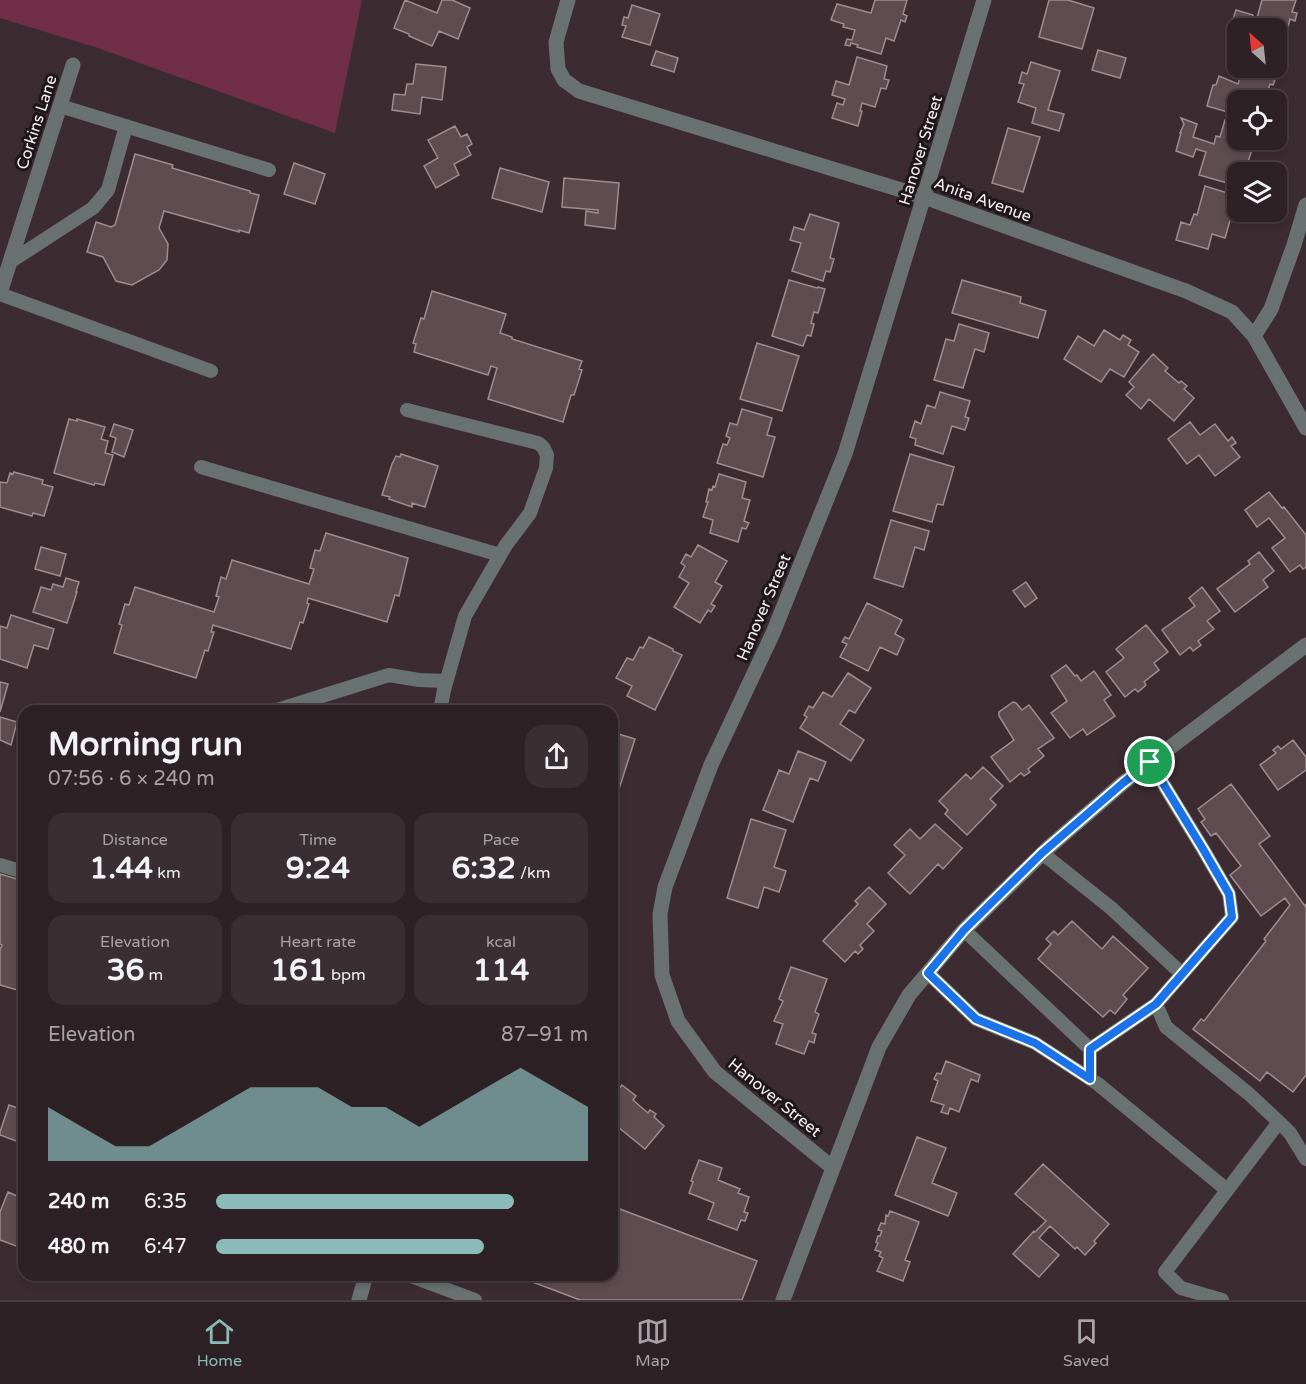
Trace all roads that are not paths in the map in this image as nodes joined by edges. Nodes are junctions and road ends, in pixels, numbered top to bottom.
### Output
1 (568, 0) edge
2 (984, 0) edge
3 (73, 64) dead end
4 (60, 106) junction
5 (126, 126) junction
6 (269, 170) dead end
7 (924, 197) junction
8 (1306, 204) edge
9 (10, 262) junction
10 (0, 294) edge
11 (1254, 336) junction
12 (212, 371) dead end
13 (407, 410) dead end
14 (1306, 428) edge
15 (201, 467) dead end
16 (500, 555) junction
17 (1306, 645) edge
18 (446, 681) junction
19 (293, 705) edge
20 (441, 705) edge
21 (1150, 762) junction
22 (1042, 853) junction
23 (0, 865) edge
24 (18, 870) edge
25 (964, 930) junction
26 (928, 973) junction
27 (1182, 974) junction
28 (1156, 1004) junction
29 (1090, 1049) junction
30 (1090, 1079) junction
31 (1278, 1122) junction
32 (1306, 1159) edge
33 (833, 1168) junction
34 (1227, 1190) junction
35 (364, 1281) edge
36 (424, 1281) edge
37 (359, 1300) edge
38 (475, 1300) edge
39 (783, 1300) edge
40 (1222, 1300) edge

1 - 7 street, Anita Avenue
2 - 7 street, Hanover Street
3 - 4 street, Corkins Lane
4 - 5 lane
4 - 9 street, Corkins Lane
5 - 6 lane
5 - 9 lane
7 - 11 street, Anita Avenue
7 - 33 street, Hanover Street
8 - 11 street
9 - 10 street, Corkins Lane
10 - 12 lane
11 - 14 street, Anita Avenue
13 - 16 lane
15 - 16 lane
16 - 18 lane
17 - 21 street
18 - 19 lane
18 - 20 lane
21 - 22 street
21 - 27 lane
22 - 25 street
22 - 27 lane
23 - 24 lane
25 - 26 street
25 - 29 lane
26 - 30 lane
26 - 33 street
27 - 28 lane
28 - 29 lane
28 - 31 lane
29 - 30 lane
30 - 34 lane
31 - 32 lane
31 - 34 lane
33 - 39 street
34 - 40 lane
35 - 37 street
36 - 38 lane

